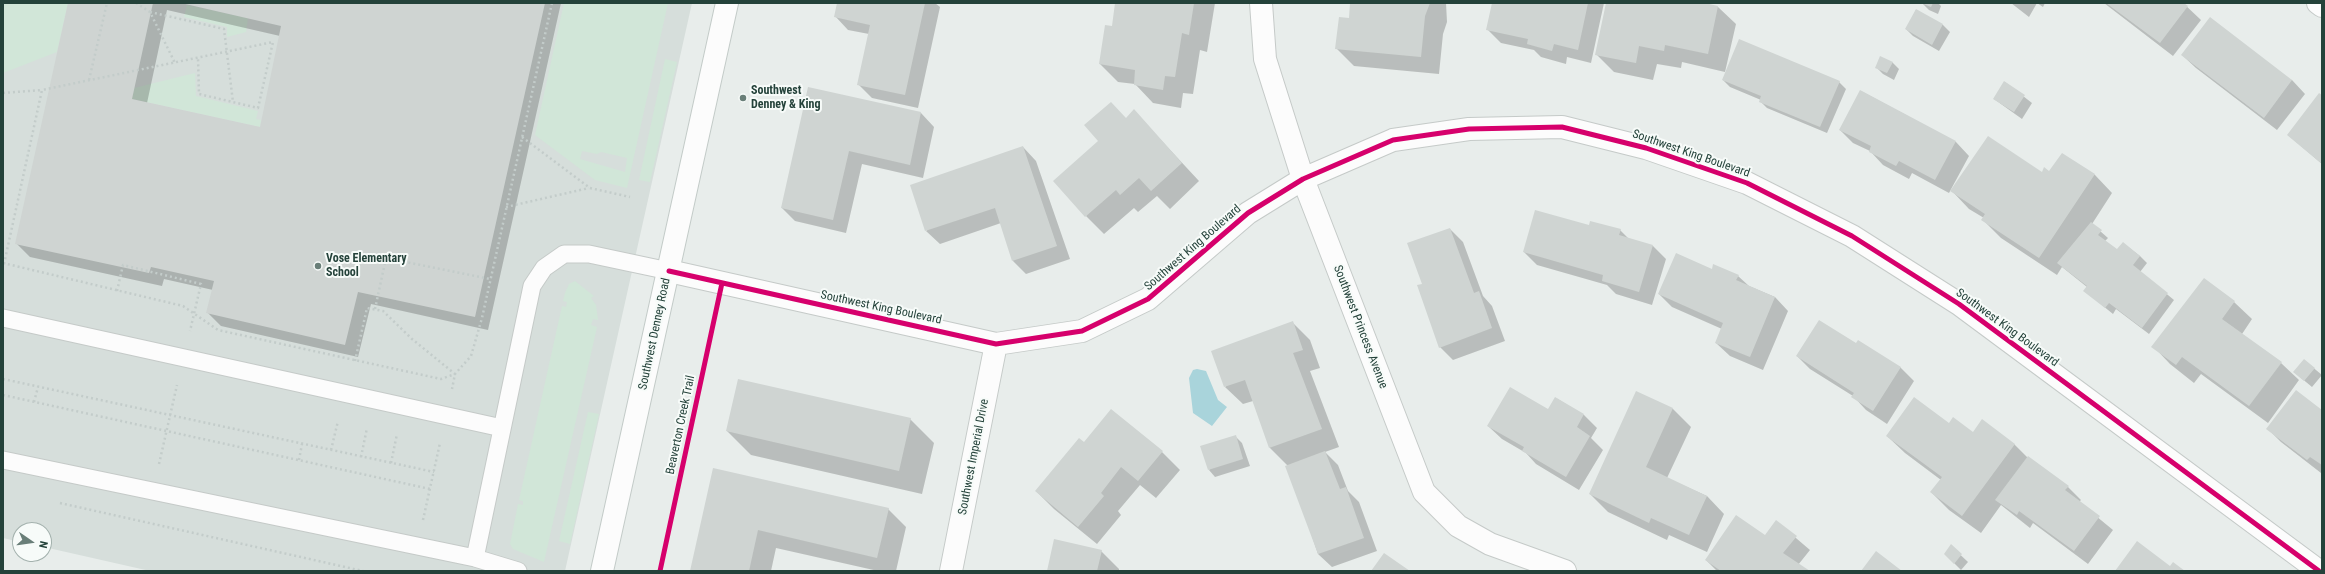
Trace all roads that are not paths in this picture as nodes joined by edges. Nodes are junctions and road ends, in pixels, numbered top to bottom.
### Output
1 (727, 3) edge
2 (1261, 3) edge
3 (2318, 3) edge
4 (2322, 6) edge
5 (1303, 179) junction
6 (669, 272) junction
7 (3, 318) edge
8 (996, 344) junction
9 (502, 428) junction
10 (3, 460) edge
11 (475, 558) junction
12 (518, 571) edge
13 (602, 571) edge
14 (952, 571) edge
15 (1565, 571) edge
16 (2319, 571) edge

1 - 6 street, Southwest Denney Road
2 - 5 street, Southwest Princess Avenue
3 - 4 street
5 - 8 street, Southwest King Boulevard
5 - 15 street, Southwest Princess Avenue
5 - 16 street, Southwest King Boulevard
6 - 8 street, Southwest King Boulevard
6 - 9 lane
6 - 13 street, Southwest Denney Road
7 - 9 lane
8 - 14 street, Southwest Imperial Drive
9 - 11 lane
10 - 11 lane
11 - 12 lane

